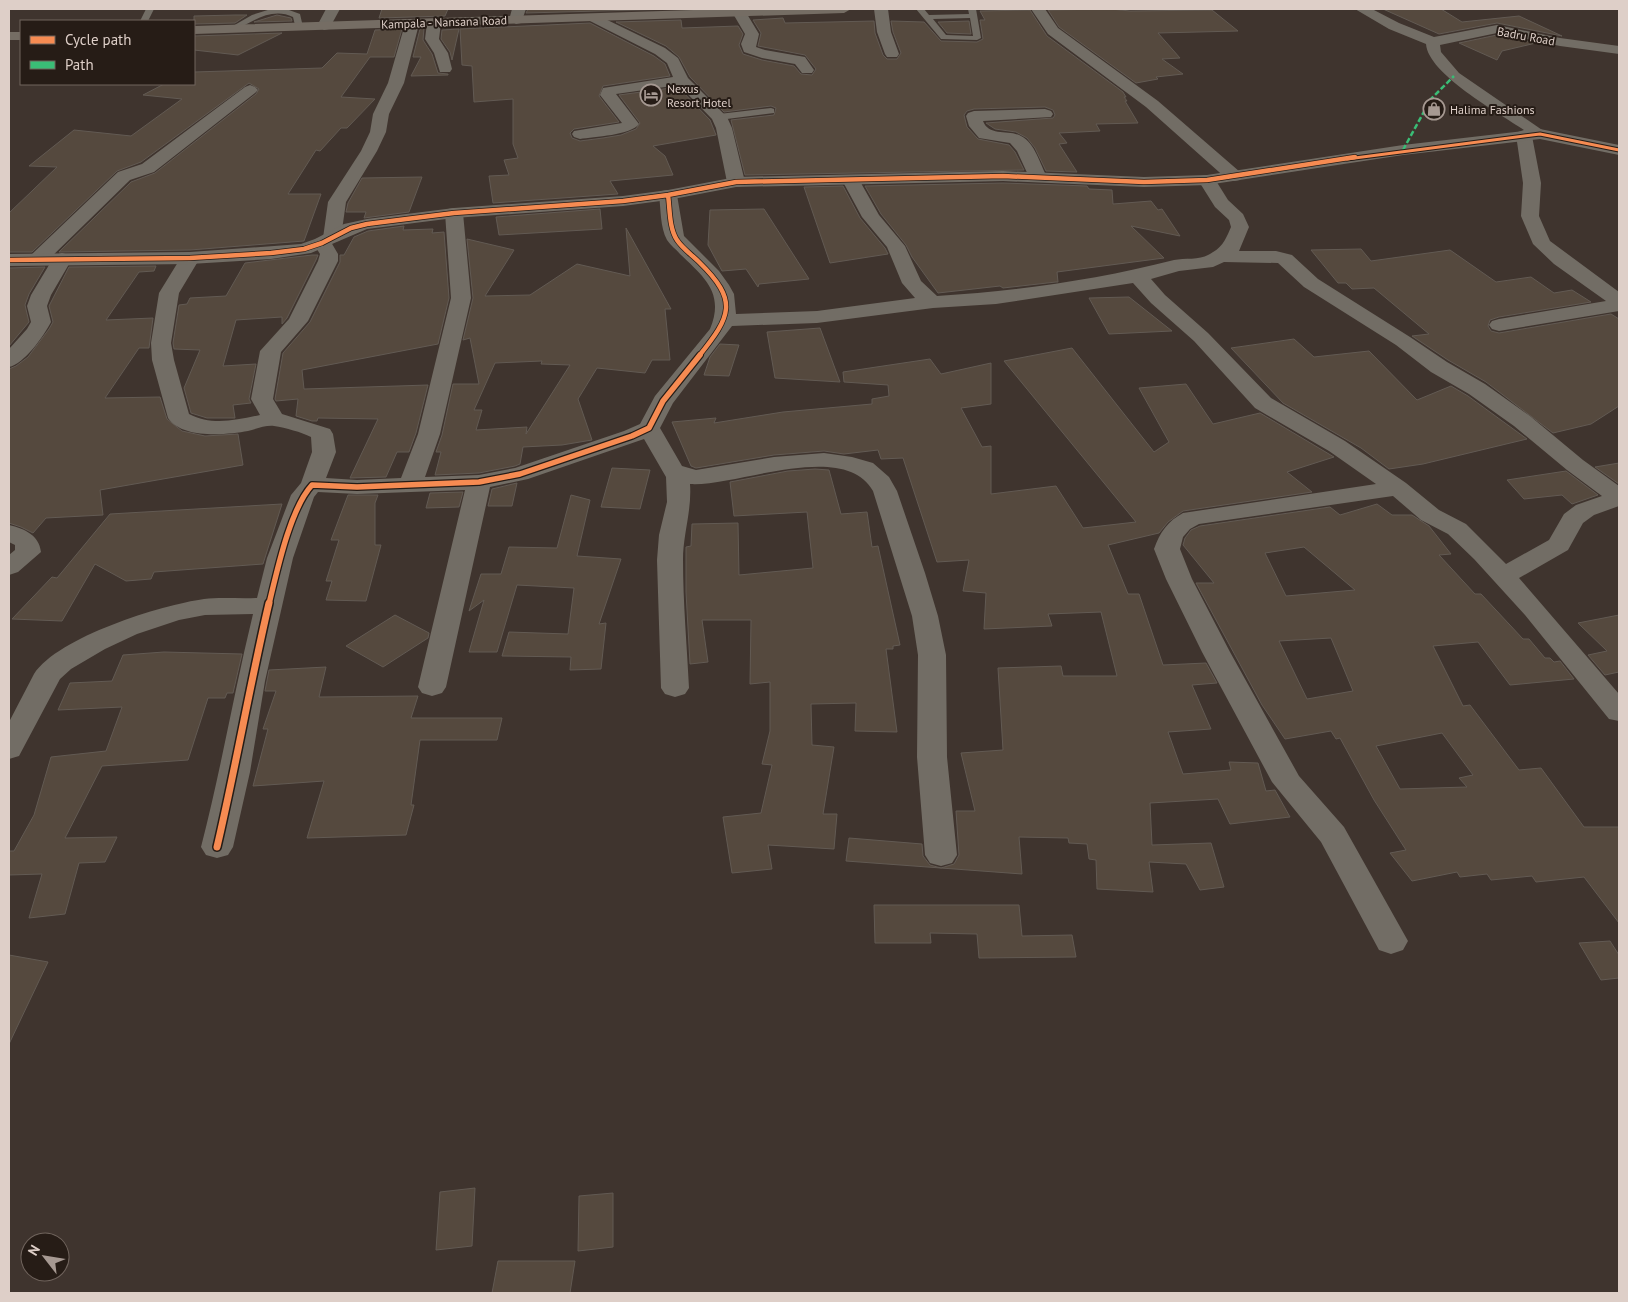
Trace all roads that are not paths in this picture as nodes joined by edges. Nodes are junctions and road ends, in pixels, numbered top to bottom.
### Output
1 (333, 9) edge
2 (844, 9) edge
3 (881, 9) edge
4 (920, 9) edge
5 (1038, 9) edge
6 (1362, 9) edge
7 (638, 12) edge
8 (739, 12) junction
9 (973, 12) edge
10 (518, 14) edge
11 (927, 17) junction
12 (596, 18) junction
13 (434, 23) junction
14 (412, 24) junction
15 (324, 26) junction
16 (195, 30) edge
17 (1433, 42) junction
18 (1619, 50) edge
19 (892, 54) dead end
20 (445, 69) dead end
21 (807, 70) dead end
22 (682, 80) junction
23 (250, 90) dead end
24 (771, 111) dead end
25 (1045, 114) dead end
26 (719, 117) junction
27 (580, 134) dead end
28 (1532, 134) junction
29 (1619, 150) edge
30 (1234, 176) junction
31 (1038, 177) junction
32 (851, 180) junction
33 (1207, 180) junction
34 (736, 182) junction
35 (668, 195) junction
36 (454, 213) junction
37 (327, 240) junction
38 (1218, 256) junction
39 (190, 258) junction
40 (38, 259) junction
41 (62, 259) junction
42 (9, 260) edge
43 (1138, 276) junction
44 (1619, 301) edge
45 (933, 302) junction
46 (1619, 305) edge
47 (725, 320) junction
48 (1499, 325) dead end
49 (9, 361) edge
50 (273, 419) junction
51 (649, 428) junction
52 (678, 475) junction
53 (479, 482) junction
54 (312, 485) junction
55 (410, 485) junction
56 (1398, 488) junction
57 (1618, 496) edge
58 (9, 532) edge
59 (9, 567) edge
60 (1503, 576) junction
61 (270, 606) junction
62 (432, 687) dead end
63 (675, 688) dead end
64 (1619, 712) edge
65 (9, 749) edge
66 (217, 846) dead end
67 (941, 854) dead end
68 (1391, 941) dead end

1 - 15 street
2 - 8 main road, Kampala - Nansana Road
3 - 19 street
4 - 11 lane
5 - 30 street
6 - 17 street
7 - 8 main road, Kampala - Nansana Road
7 - 12 main road, Kampala - Nansana Road
8 - 21 street
9 - 11 lane
9 - 11 lane
10 - 12 main road, Kampala - Nansana Road
10 - 13 main road, Kampala - Nansana Road
12 - 22 street
13 - 14 main road, Kampala - Nansana Road
13 - 20 street
14 - 15 main road, Kampala - Nansana Road
14 - 37 street
15 - 16 main road, Kampala - Nansana Road
17 - 18 street, Badru Road
17 - 28 street
22 - 26 street
22 - 27 street
23 - 40 street
24 - 26 lane
25 - 31 street
26 - 34 street
28 - 29 street
28 - 30 street
28 - 44 street
30 - 33 street
31 - 32 street
31 - 33 street
32 - 34 street
32 - 45 street
33 - 38 street
34 - 35 street
35 - 36 street
35 - 47 street
36 - 37 street
36 - 55 street
37 - 39 street
37 - 50 street
38 - 43 street
38 - 57 street
39 - 41 street
39 - 50 street
40 - 41 street
40 - 42 street
41 - 49 street
43 - 45 street
43 - 56 street
45 - 47 street
46 - 48 street
47 - 51 street
50 - 54 street
51 - 52 street
51 - 53 street
52 - 63 street
52 - 67 street
53 - 55 street
53 - 62 street
54 - 55 street
54 - 61 street
56 - 60 street
56 - 68 street
57 - 60 street
58 - 59 street
60 - 64 street
61 - 65 street
61 - 66 street

